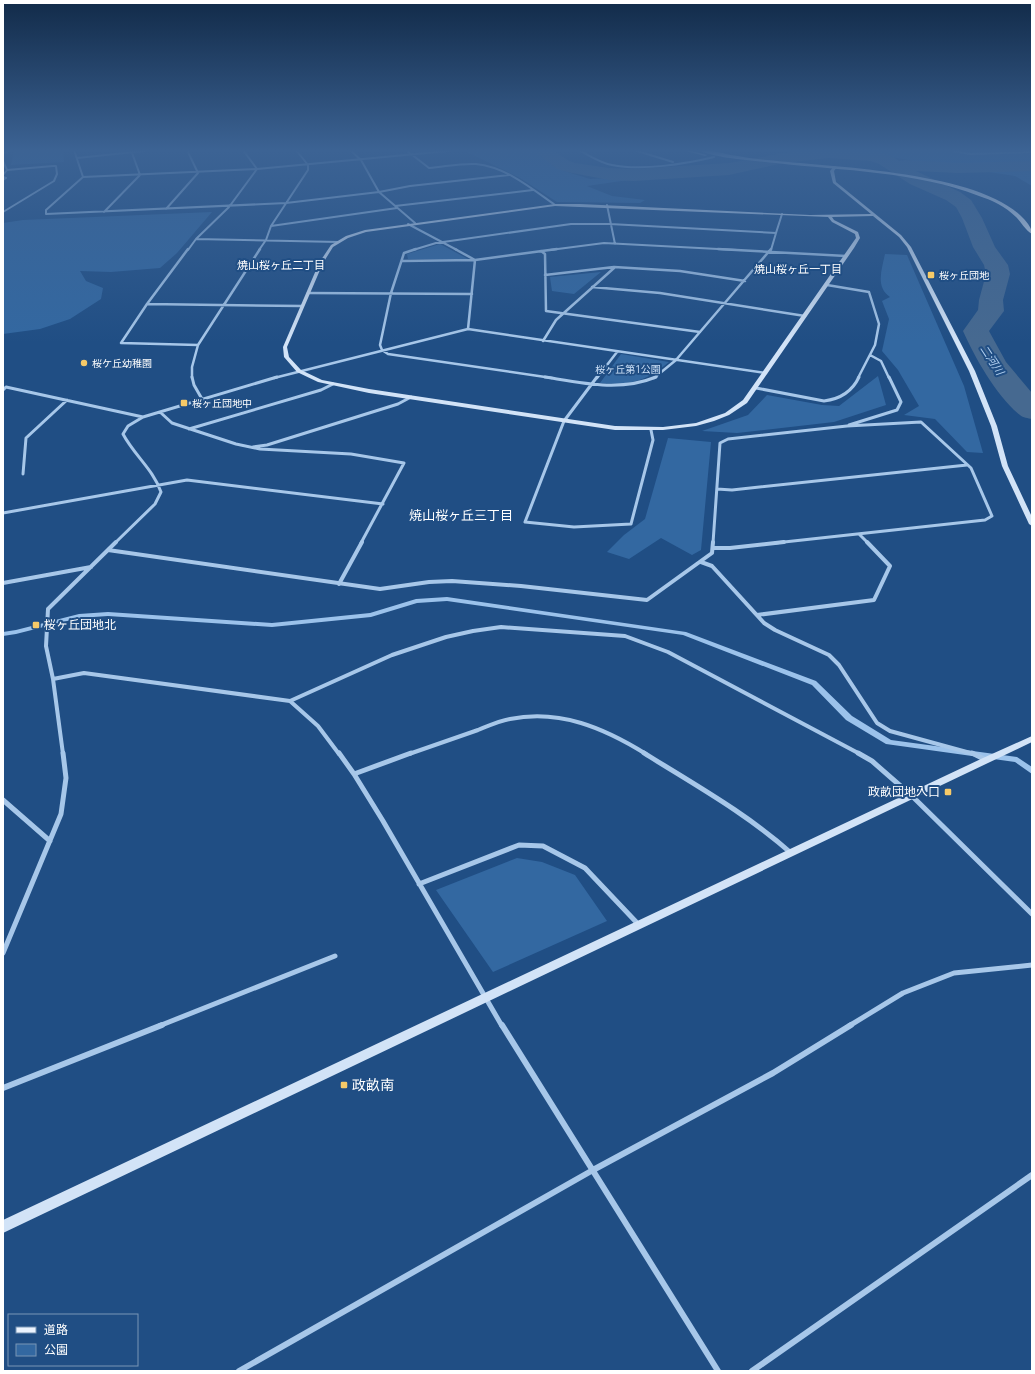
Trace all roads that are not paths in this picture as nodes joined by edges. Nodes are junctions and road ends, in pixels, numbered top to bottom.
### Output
1 (222, 214) edge
2 (279, 214) edge
3 (354, 214) edge
4 (404, 214) edge
5 (488, 214) edge
6 (608, 214) edge
7 (782, 214) edge
8 (785, 214) edge
9 (1016, 214) edge
10 (874, 215) joint
11 (829, 216) junction
12 (415, 223) junction
13 (408, 224) junction
14 (610, 224) junction
15 (270, 226) junction
16 (776, 233) junction
17 (1032, 233) edge
18 (196, 239) junction
19 (266, 240) junction
20 (339, 242) junction
21 (442, 242) junction
22 (615, 244) junction
23 (541, 251) junction
24 (770, 252) junction
25 (846, 256) junction
26 (474, 260) junction
27 (402, 261) junction
28 (614, 267) junction
29 (545, 275) junction
30 (745, 281) junction
31 (827, 285) junction
32 (592, 287) junction
33 (391, 293) junction
34 (308, 294) junction
35 (472, 294) junction
36 (725, 303) junction
37 (147, 304) junction
38 (224, 305) junction
39 (302, 306) junction
40 (562, 314) junction
41 (805, 316) junction
42 (468, 329) junction
43 (700, 332) junction
44 (543, 341) junction
45 (198, 345) junction
46 (382, 350) junction
47 (617, 352) junction
48 (870, 355) junction
49 (676, 360) junction
50 (299, 371) junction
51 (766, 373) junction
52 (333, 384) junction
53 (592, 384) junction
54 (5, 386) edge
55 (756, 388) junction
56 (3, 390) edge
57 (411, 398) junction
58 (202, 399) junction
59 (67, 400) junction
60 (160, 412) junction
61 (143, 417) junction
62 (564, 421) junction
63 (847, 426) junction
64 (189, 429) junction
65 (651, 430) junction
66 (251, 448) junction
67 (967, 465) junction
68 (23, 474) dead end
69 (159, 483) junction
70 (716, 489) junction
71 (383, 504) junction
72 (3, 513) edge
73 (1032, 524) edge
74 (859, 534) junction
75 (713, 548) junction
76 (108, 550) junction
77 (701, 562) junction
78 (91, 567) junction
79 (3, 583) edge
80 (339, 584) junction
81 (757, 615) junction
82 (53, 679) junction
83 (290, 701) junction
84 (1032, 739) edge
85 (986, 760) junction
86 (354, 774) junction
87 (912, 796) junction
88 (3, 800) edge
89 (50, 841) junction
90 (791, 853) junction
91 (419, 884) junction
92 (1032, 914) edge
93 (639, 925) junction
94 (3, 953) edge
95 (335, 956) dead end
96 (1032, 965) edge
97 (485, 998) junction
98 (3, 1088) edge
99 (592, 1170) junction
100 (1032, 1175) edge
101 (3, 1227) edge
102 (239, 1371) edge
103 (718, 1371) edge
104 (752, 1371) edge

1 - 18 street
2 - 15 street
3 - 15 street
4 - 12 street
5 - 12 street
6 - 14 street
7 - 16 street
8 - 11 street
9 - 17 main road
10 - 11 street
10 - 73 street
11 - 25 street
12 - 13 street
13 - 20 street
13 - 21 street
14 - 16 street
14 - 21 street
14 - 22 street
15 - 19 street
16 - 24 street
18 - 19 street
18 - 37 street
19 - 20 street
19 - 38 street
20 - 34 street
21 - 26 street
21 - 27 street
22 - 23 street
22 - 24 street
23 - 26 street
23 - 29 street
24 - 25 street
24 - 30 street
25 - 31 street
26 - 27 street
26 - 35 street
27 - 33 street
28 - 29 street
28 - 30 street
28 - 32 street
29 - 40 street
30 - 36 street
31 - 41 street
31 - 48 street
32 - 36 street
32 - 40 street
33 - 34 street
33 - 35 street
33 - 46 street
34 - 39 street
35 - 42 street
36 - 41 street
36 - 43 street
37 - 38 street
37 - 45 street
38 - 39 street
38 - 45 street
39 - 50 street
40 - 43 street
40 - 44 street
41 - 51 street
42 - 44 street
42 - 46 street
43 - 49 street
44 - 47 street
45 - 58 street
46 - 50 street
46 - 53 street
47 - 49 street
47 - 53 street
48 - 55 street
48 - 63 street
49 - 51 street
49 - 53 street
50 - 52 street
50 - 58 street
51 - 55 street
52 - 57 street
52 - 64 street
53 - 62 street
54 - 56 street
54 - 59 street
55 - 65 street
57 - 62 street
57 - 66 street
58 - 60 street
59 - 61 street
59 - 68 street
60 - 61 street
60 - 64 street
61 - 69 street
62 - 65 street
62 - 65 street
63 - 67 street
63 - 70 street
64 - 66 street
66 - 71 street
67 - 70 street
67 - 74 street
69 - 71 street
69 - 72 street
69 - 76 street
70 - 75 street
71 - 80 street
74 - 75 street
74 - 81 street
75 - 77 street
76 - 78 street
76 - 80 street
77 - 80 street
77 - 81 street
78 - 79 street
78 - 82 street
81 - 85 street
82 - 83 street
82 - 89 street
83 - 86 street
83 - 87 street
84 - 85 street
85 - 87 street
86 - 90 street
86 - 91 street
87 - 90 street
87 - 92 street
88 - 89 street
89 - 94 street
90 - 93 street
91 - 93 street
91 - 97 street
93 - 97 street
95 - 98 street
96 - 99 street
97 - 99 street
97 - 101 street
99 - 102 street
99 - 103 street
100 - 104 street

